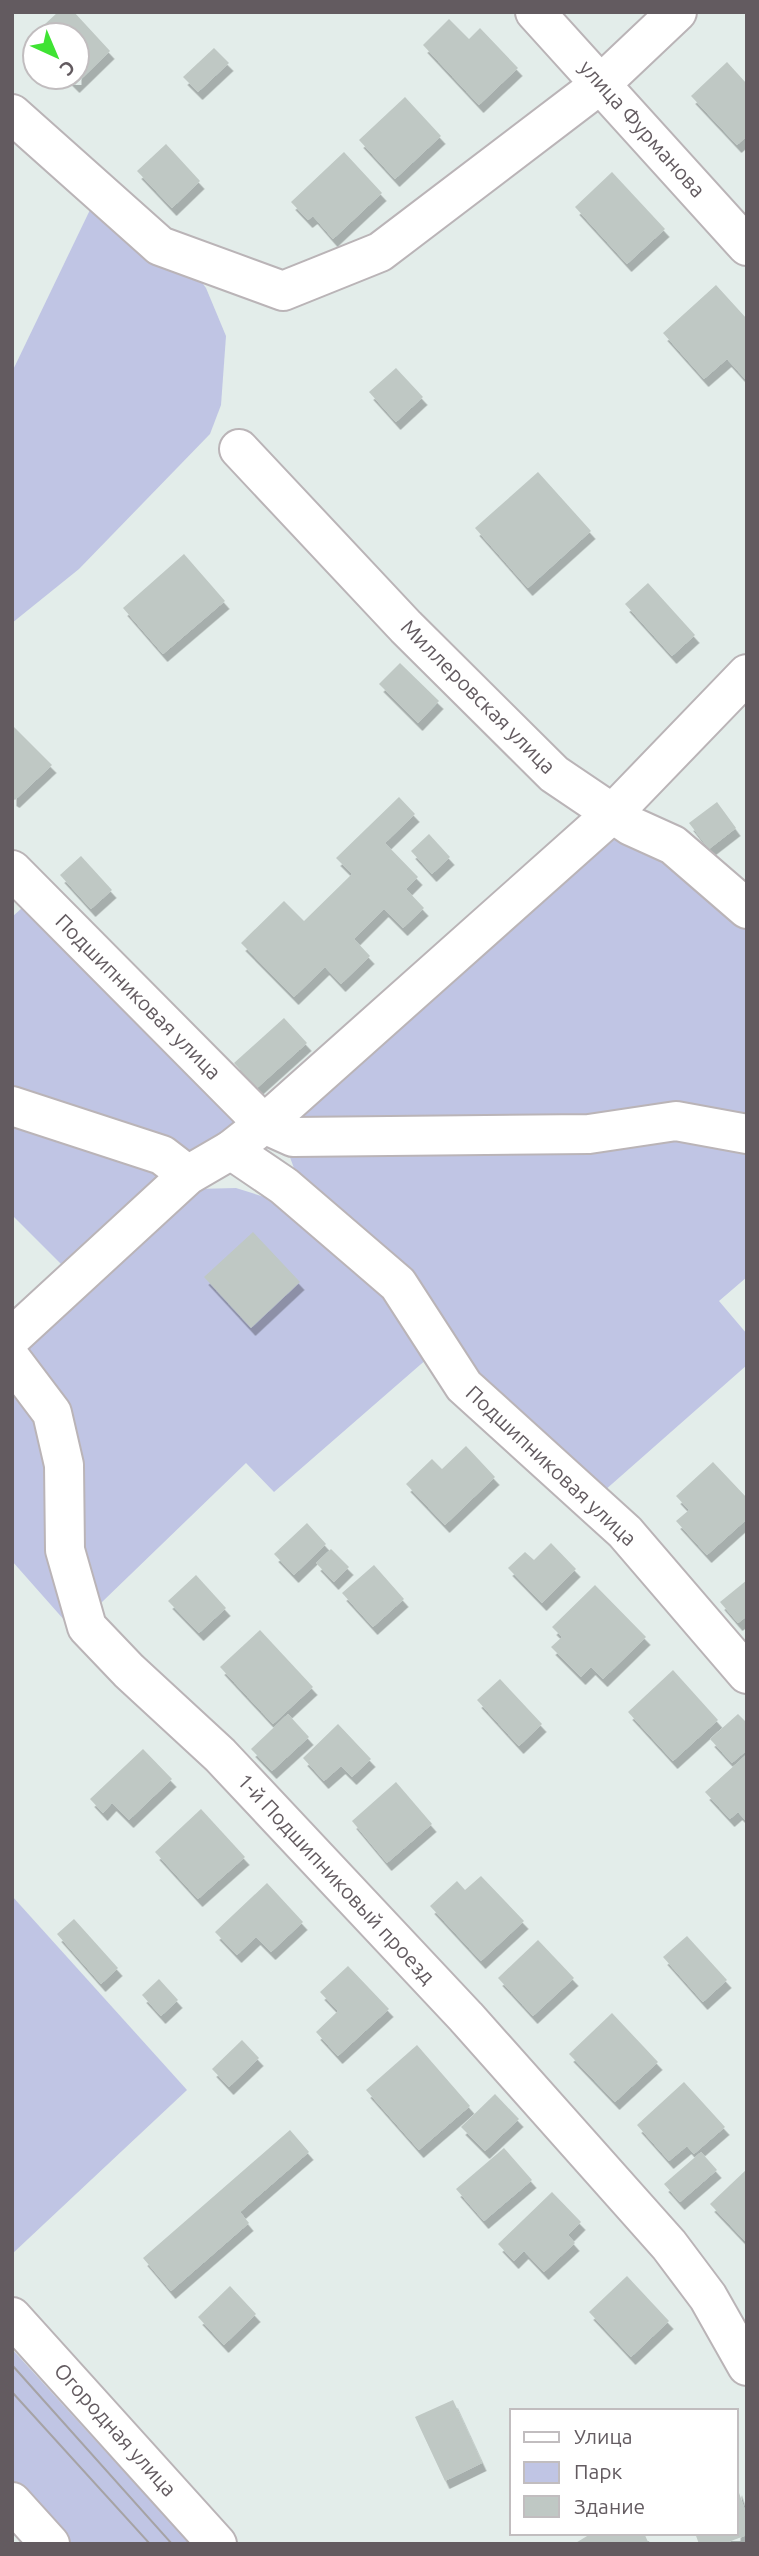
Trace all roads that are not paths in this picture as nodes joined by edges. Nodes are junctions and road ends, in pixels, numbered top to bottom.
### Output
1 (535, 12) edge
2 (677, 12) edge
3 (602, 83) junction
4 (12, 114) edge
5 (747, 246) edge
6 (239, 449) dead end
7 (747, 674) edge
8 (613, 813) junction
9 (12, 870) edge
10 (747, 909) edge
11 (12, 1106) edge
12 (264, 1124) junction
13 (747, 1135) edge
14 (231, 1150) junction
15 (188, 1175) junction
16 (12, 1337) edge
17 (12, 1360) edge
18 (747, 1674) edge
19 (12, 2317) edge
20 (747, 2366) edge
21 (12, 2502) edge
22 (50, 2544) edge
23 (217, 2544) edge

1 - 3 street, улица Фурманова
2 - 3 street
3 - 4 street
3 - 5 street, улица Фурманова
6 - 8 street, Миллеровская улица
7 - 8 street
8 - 10 street, Миллеровская улица
8 - 12 street
9 - 12 street, Подшипниковая улица
11 - 15 street
12 - 13 street
12 - 14 street
14 - 15 street
14 - 18 street, Подшипниковая улица
15 - 16 street
17 - 20 street, 1-й Подшипниковый проезд
19 - 23 street, Огородная улица
21 - 22 street

